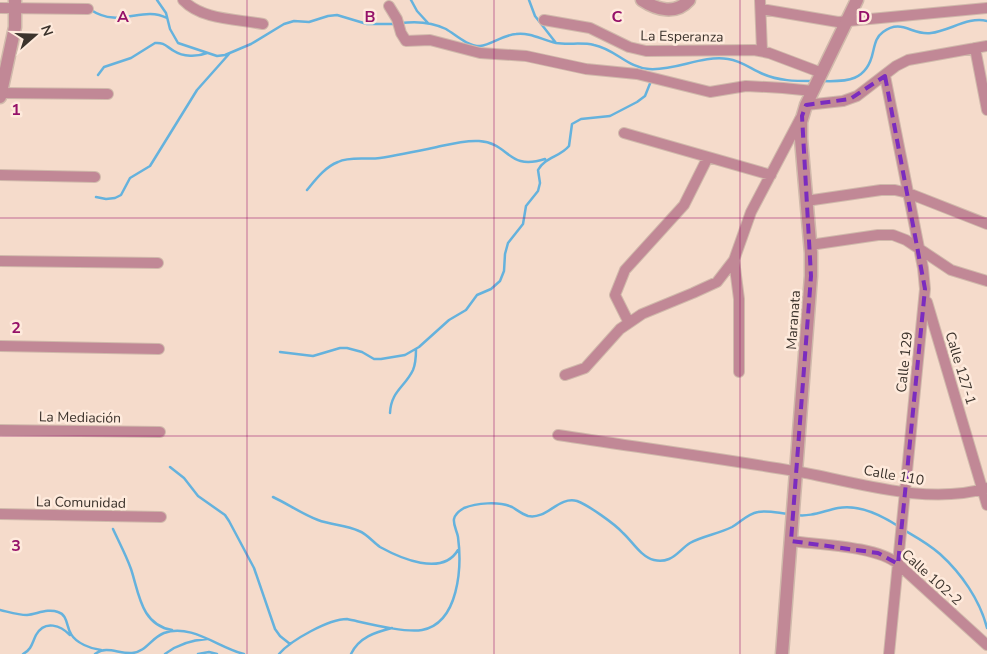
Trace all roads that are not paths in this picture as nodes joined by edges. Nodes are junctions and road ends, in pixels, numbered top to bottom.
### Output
1 (183, 0) edge
2 (642, 0) edge
3 (689, 0) edge
4 (857, 0) edge
5 (16, 4) edge
6 (760, 4) edge
7 (389, 6) dead end
8 (0, 8) edge
9 (987, 8) edge
10 (88, 9) dead end
11 (544, 20) dead end
12 (847, 22) junction
13 (263, 24) dead end
14 (987, 46) edge
15 (975, 48) junction
16 (762, 52) junction
17 (822, 73) junction
18 (884, 76) junction
19 (813, 91) junction
20 (0, 94) edge
21 (108, 94) dead end
22 (987, 110) edge
23 (804, 111) junction
24 (624, 133) dead end
25 (708, 157) junction
26 (771, 174) junction
27 (0, 176) edge
28 (95, 177) dead end
29 (908, 193) junction
30 (806, 201) junction
31 (987, 224) edge
32 (810, 245) junction
33 (919, 249) junction
34 (734, 260) junction
35 (0, 261) edge
36 (158, 263) dead end
37 (987, 281) edge
38 (925, 296) junction
39 (629, 323) junction
40 (0, 346) edge
41 (159, 349) dead end
42 (739, 372) dead end
43 (565, 375) dead end
44 (0, 430) edge
45 (160, 432) dead end
46 (558, 435) dead end
47 (796, 471) junction
48 (985, 489) edge
49 (905, 492) junction
50 (987, 505) edge
51 (0, 514) edge
52 (161, 517) dead end
53 (791, 541) junction
54 (898, 564) junction
55 (987, 645) edge
56 (782, 654) edge
57 (889, 654) edge

1 - 13 street
2 - 3 street
4 - 12 street, Maranata
5 - 8 street
5 - 10 street
5 - 20 street
6 - 12 street
6 - 16 street
7 - 19 street
9 - 12 street
11 - 16 street, La Esperanza
12 - 17 street, Maranata
14 - 15 street
15 - 18 street
15 - 22 street
16 - 17 street, La Esperanza
17 - 19 street, Maranata
18 - 23 street
18 - 29 street, Calle 129
19 - 23 street, Maranata
20 - 21 street
23 - 26 street
23 - 30 street, Maranata
24 - 25 street
25 - 26 street
25 - 39 street
26 - 34 street
27 - 28 street
29 - 30 street
29 - 31 street
29 - 33 street, Calle 129
30 - 32 street, Maranata
32 - 33 street
32 - 47 street, Maranata
33 - 37 street
33 - 38 street, Calle 129
34 - 39 street
34 - 42 street
35 - 36 street
38 - 48 street, Calle 127-1
38 - 49 street, Calle 129
39 - 43 street
40 - 41 street
44 - 45 street, La Mediación
46 - 47 street, Calle 110
47 - 49 street, Calle 110
47 - 53 street, Maranata
48 - 49 street, Calle 110
48 - 50 street, Calle 127-1
49 - 54 street, Calle 129
51 - 52 street, La Comunidad
53 - 54 street, Calle 102-2
53 - 56 street, Maranata
54 - 55 street, Calle 102-2
54 - 57 street, Calle 129

